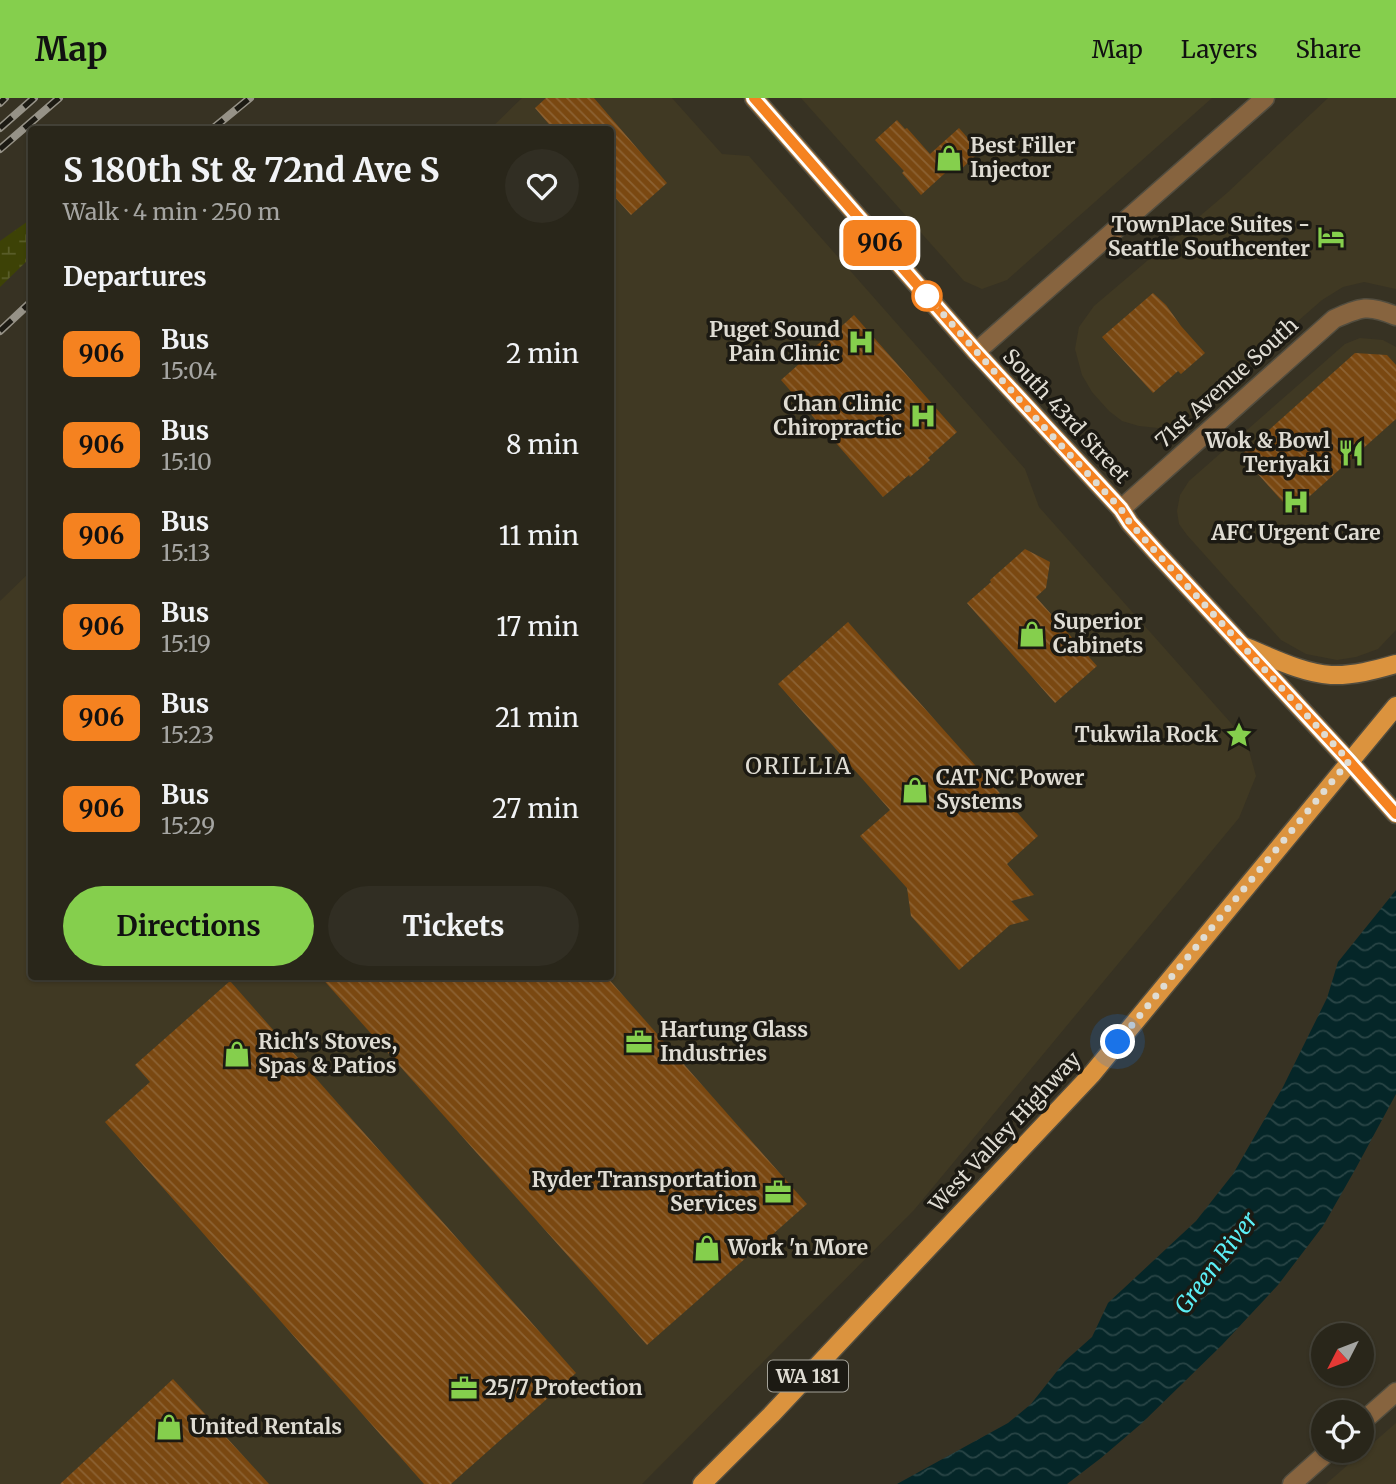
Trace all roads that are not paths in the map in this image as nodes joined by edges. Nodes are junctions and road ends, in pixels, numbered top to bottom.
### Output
1 (754, 98) edge
2 (1265, 98) edge
3 (1396, 316) edge
4 (976, 352) junction
5 (1121, 509) junction
6 (1243, 646) junction
7 (1396, 664) edge
8 (1396, 706) edge
9 (1349, 761) junction
10 (1396, 814) edge
11 (1396, 1392) edge
12 (1374, 1411) edge
13 (1316, 1463) edge
14 (702, 1484) edge
15 (1292, 1484) edge

1 - 4 main road, South 43rd Street
2 - 4 street
3 - 5 street, 71st Avenue South
4 - 5 main road, South 43rd Street
5 - 6 main road, South 43rd Street
6 - 7 main road
6 - 9 main road, South 43rd Street
8 - 9 main road, WA 181
9 - 10 main road, South 43rd Street
9 - 14 main road, West Valley Highway / WA 181
11 - 12 street
13 - 15 street

